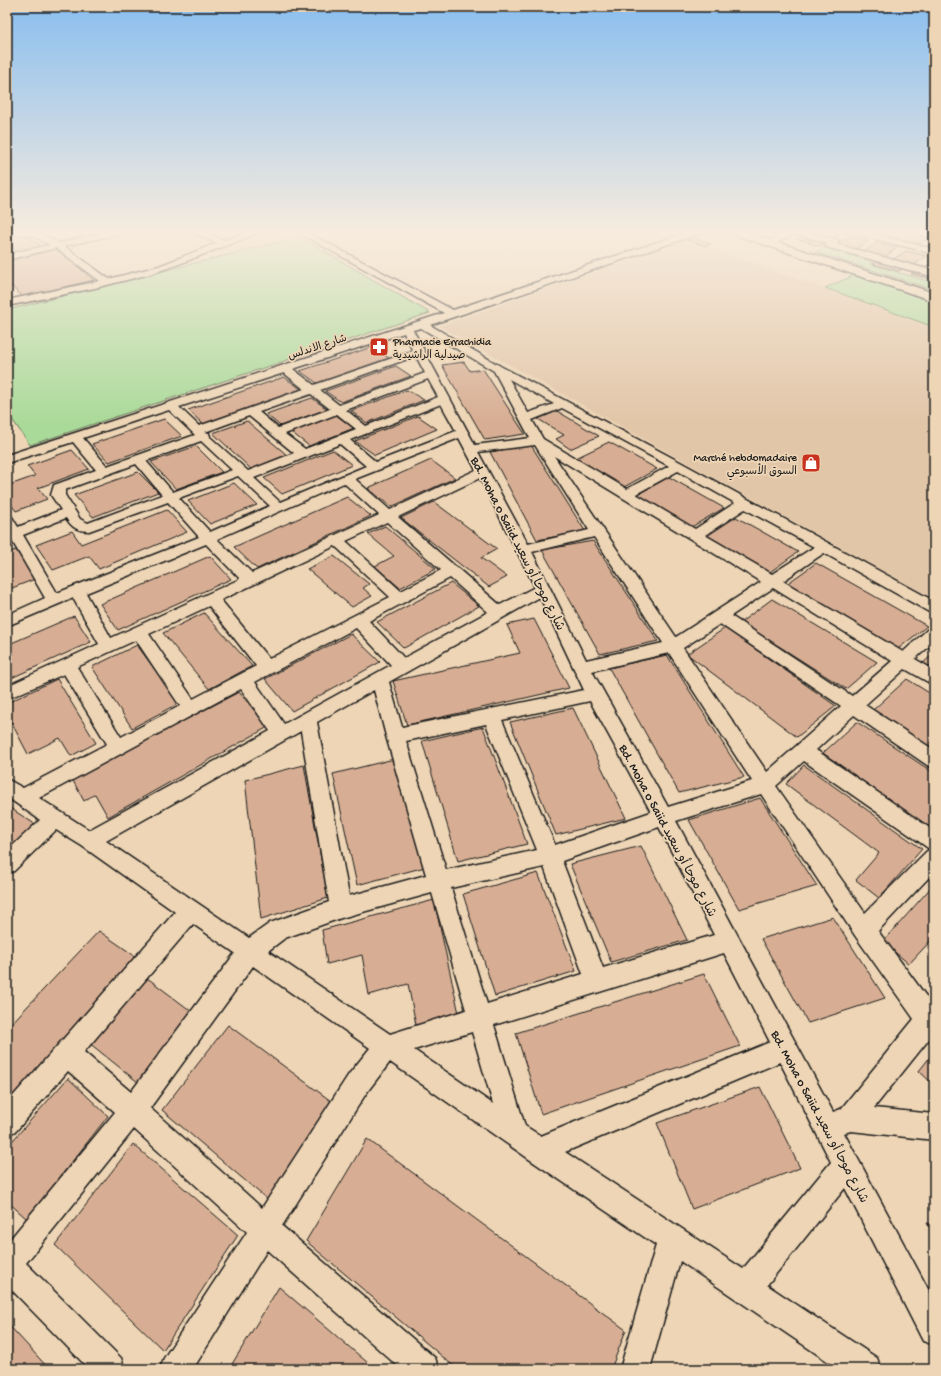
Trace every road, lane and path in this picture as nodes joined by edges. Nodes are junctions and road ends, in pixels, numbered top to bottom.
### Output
1 (49, 294) edge
2 (416, 294) edge
3 (511, 294) edge
4 (7, 303) edge
5 (452, 314) junction
6 (414, 327) junction
7 (419, 352) junction
8 (286, 369) junction
9 (498, 369) junction
10 (431, 374) junction
11 (312, 390) junction
12 (444, 399) junction
13 (563, 404) junction
14 (171, 406) junction
15 (338, 410) junction
16 (251, 412) junction
17 (526, 418) junction
18 (364, 430) junction
19 (201, 433) junction
20 (277, 433) junction
21 (76, 437) junction
22 (341, 439) junction
23 (538, 440) junction
24 (467, 441) junction
25 (303, 454) junction
26 (7, 459) edge
27 (138, 459) junction
28 (678, 466) junction
29 (375, 467) junction
30 (104, 471) junction
31 (483, 472) junction
32 (244, 473) junction
33 (346, 478) junction
34 (627, 494) junction
35 (171, 496) junction
36 (745, 503) junction
37 (278, 507) junction
38 (69, 512) junction
39 (388, 516) junction
40 (7, 520) edge
41 (599, 532) junction
42 (11, 534) edge
43 (695, 534) junction
44 (208, 538) junction
45 (337, 540) junction
46 (824, 547) junction
47 (524, 549) junction
48 (450, 571) junction
49 (250, 580) junction
50 (772, 581) junction
51 (544, 588) junction
52 (77, 591) junction
53 (211, 598) junction
54 (400, 598) junction
55 (54, 600) junction
56 (934, 608) edge
57 (499, 613) junction
58 (720, 616) junction
59 (358, 620) junction
60 (7, 621) edge
61 (138, 632) junction
62 (934, 633) edge
63 (108, 646) junction
64 (675, 646) junction
65 (904, 660) junction
66 (67, 665) junction
67 (403, 667) junction
68 (582, 667) junction
69 (267, 668) junction
70 (934, 678) edge
71 (380, 679) junction
72 (244, 680) junction
73 (7, 693) edge
74 (595, 694) junction
75 (853, 705) junction
76 (190, 708) junction
77 (492, 717) junction
78 (308, 719) junction
79 (281, 734) junction
80 (395, 736) junction
81 (118, 747) junction
82 (803, 750) junction
83 (934, 760) edge
84 (765, 785) junction
85 (15, 792) edge
86 (664, 818) junction
87 (54, 819) junction
88 (89, 840) junction
89 (934, 842) edge
90 (550, 856) junction
91 (934, 858) edge
92 (7, 864) edge
93 (439, 881) junction
94 (341, 908) junction
95 (191, 910) junction
96 (864, 930) junction
97 (729, 941) junction
98 (250, 951) junction
99 (596, 981) junction
100 (931, 1017) edge
101 (480, 1018) junction
102 (386, 1047) junction
103 (785, 1048) junction
104 (66, 1053) junction
105 (133, 1110) junction
106 (7, 1122) edge
107 (839, 1122) junction
108 (934, 1127) edge
109 (515, 1134) junction
110 (538, 1150) junction
111 (847, 1164) junction
112 (264, 1229) junction
113 (672, 1240) junction
114 (7, 1264) edge
115 (745, 1289) junction
116 (934, 1330) edge
117 (110, 1369) edge
118 (175, 1369) edge
119 (424, 1369) edge
120 (635, 1369) edge
121 (866, 1369) edge

1 - 4 street
2 - 5 street
3 - 5 street, شارع الاندلس
5 - 6 street, شارع الاندلس
6 - 7 street, Bd. Moha o Saiid شارع موحا أو سعيد
6 - 8 street, شارع الاندلس
6 - 9 street
7 - 10 street, Bd. Moha o Saiid شارع موحا أو سعيد
7 - 11 street
8 - 11 street
8 - 14 street, شارع الاندلس
9 - 13 street
9 - 17 street
10 - 12 street, Bd. Moha o Saiid شارع موحا أو سعيد
10 - 15 street
11 - 15 street
11 - 16 street
12 - 18 street
12 - 24 street, Bd. Moha o Saiid شارع موحا أو سعيد
13 - 17 street
13 - 28 street
14 - 19 street
14 - 21 street, شارع الاندلس
15 - 18 street
15 - 20 street
16 - 19 street
16 - 20 street
17 - 23 street
18 - 22 street
19 - 27 street
19 - 32 street
20 - 25 street
21 - 26 street, شارع الاندلس
21 - 30 street
22 - 25 street
22 - 29 street
23 - 24 street
23 - 34 street
23 - 41 street
24 - 29 street
24 - 31 street, Bd. Moha o Saiid شارع موحا أو سعيد
25 - 32 street
27 - 30 street
27 - 35 street
28 - 34 street
28 - 36 street
29 - 33 street
30 - 38 street
31 - 39 street
31 - 47 street, Bd. Moha o Saiid شارع موحا أو سعيد
32 - 35 street
32 - 37 street
33 - 37 street
33 - 39 street
34 - 43 street
35 - 38 street
35 - 44 street
36 - 43 street
36 - 46 street
37 - 44 street
38 - 42 street
39 - 45 street
39 - 48 street
40 - 42 street
41 - 47 street
41 - 64 street
42 - 55 street
43 - 50 street
44 - 49 street
44 - 52 street
45 - 49 street
45 - 54 street
46 - 50 street
46 - 56 street
47 - 51 street, Bd. Moha o Saiid شارع موحا أو سعيد
48 - 54 street
48 - 57 street
49 - 53 street
50 - 58 street
50 - 65 street
51 - 57 street
51 - 68 street, Bd. Moha o Saiid شارع موحا أو سعيد
52 - 55 street
52 - 63 street
53 - 61 street
53 - 69 street
54 - 59 street
55 - 60 street
57 - 67 street
58 - 64 street
58 - 75 street
59 - 67 street
59 - 69 street
61 - 63 street
61 - 76 street
62 - 65 street
63 - 66 street
64 - 68 street
64 - 84 street
65 - 70 street
65 - 75 street
66 - 73 street
66 - 81 street
67 - 71 street
68 - 74 street, Bd. Moha o Saiid شارع موحا أو سعيد
69 - 72 street
71 - 78 street
71 - 80 street
72 - 76 street
72 - 79 street
74 - 77 street
74 - 86 street, Bd. Moha o Saiid شارع موحا أو سعيد
75 - 82 street
75 - 83 street
76 - 81 street
77 - 80 street
77 - 90 street
78 - 79 street
78 - 94 street
79 - 88 street
80 - 93 street
81 - 85 street
82 - 84 street
82 - 89 street
84 - 86 street
84 - 96 street
85 - 87 street
86 - 90 street
86 - 97 street, Bd. Moha o Saiid شارع موحا أو سعيد
87 - 88 street
87 - 92 street
88 - 95 street
90 - 93 street
90 - 99 street
91 - 96 street
93 - 94 street
93 - 101 street
94 - 98 street
95 - 98 street
95 - 104 street
96 - 100 street
97 - 99 street
97 - 103 street, Bd. Moha o Saiid شارع موحا أو سعيد
98 - 102 street
98 - 105 street
99 - 101 street
100 - 107 street
101 - 102 street
101 - 109 street
102 - 109 street
102 - 112 street
103 - 107 street, Bd. Moha o Saiid شارع موحا أو سعيد
103 - 110 street
104 - 105 street
104 - 106 street
105 - 112 street
105 - 114 street
107 - 108 street
107 - 111 street, Bd. Moha o Saiid شارع موحا أو سعيد
109 - 110 street
110 - 113 street
111 - 115 street
111 - 116 street, Bd. Moha o Saiid شارع موحا أو سعيد
112 - 118 street
112 - 119 street
113 - 115 street
113 - 120 street
114 - 117 street
115 - 121 street

